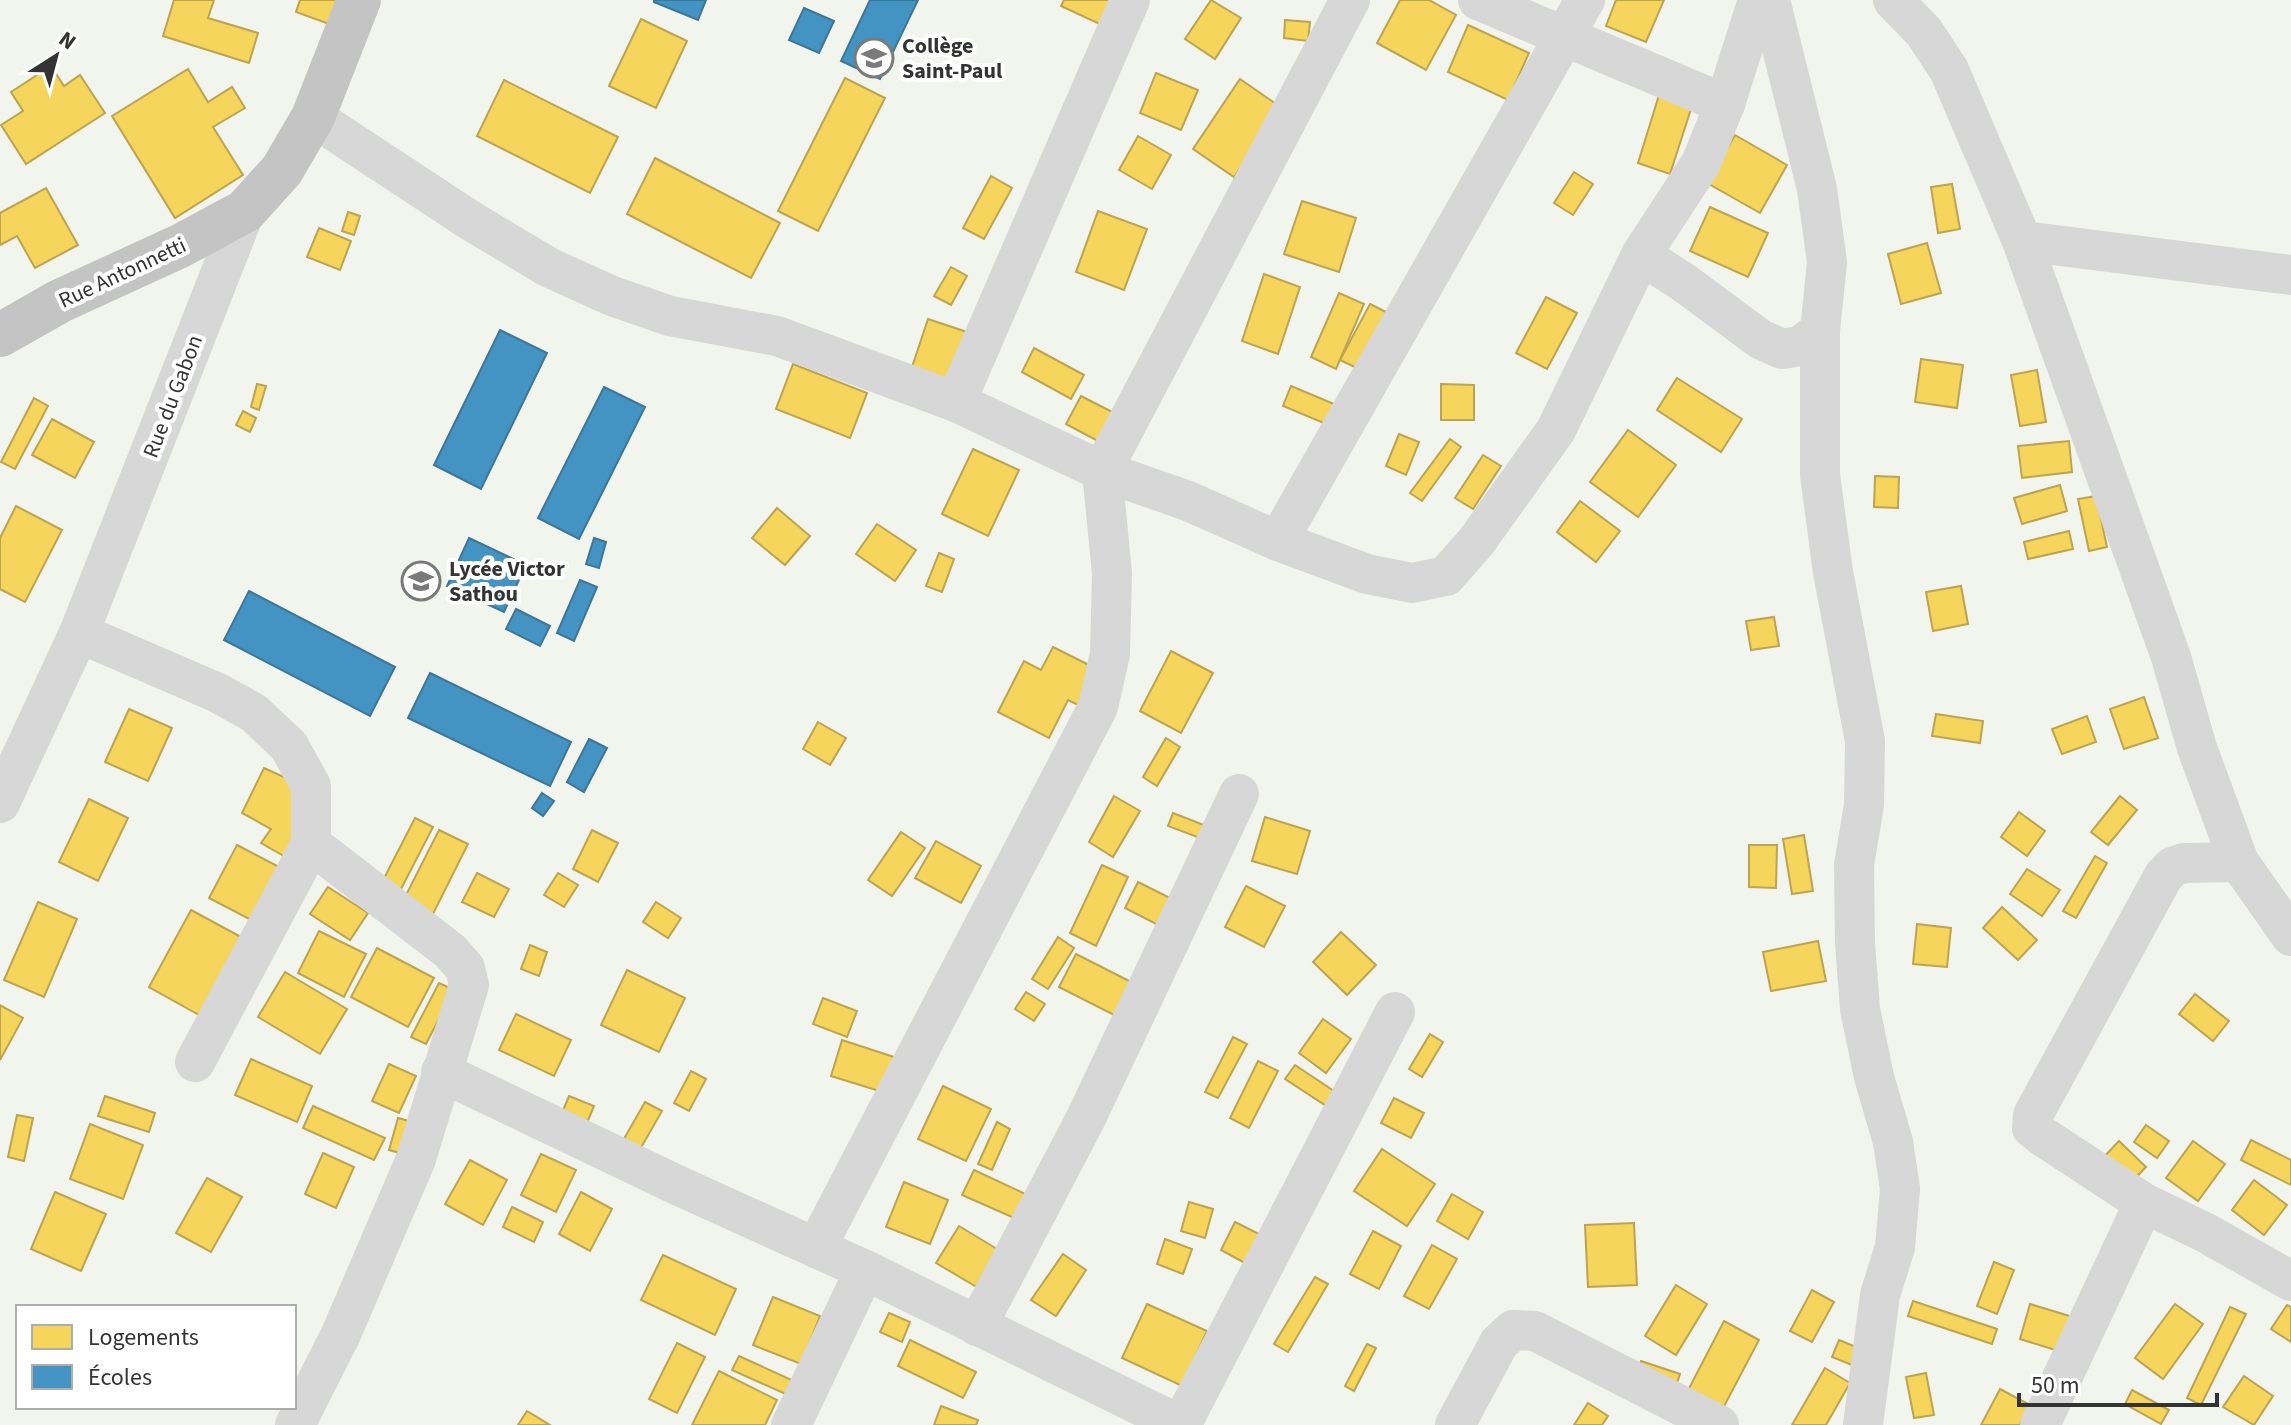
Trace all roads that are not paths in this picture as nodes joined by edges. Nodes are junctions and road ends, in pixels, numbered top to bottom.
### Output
1 (359, 0) edge
2 (1130, 0) edge
3 (1350, 0) edge
4 (1478, 0) edge
5 (1585, 0) edge
6 (1758, 0) edge
7 (1770, 0) edge
8 (1893, 0) edge
9 (1563, 37) junction
10 (1725, 104) junction
11 (313, 117) junction
12 (245, 211) junction
13 (2022, 241) junction
14 (1641, 255) junction
15 (2291, 275) edge
16 (1820, 331) junction
17 (0, 335) edge
18 (956, 402) junction
19 (1102, 471) junction
20 (1278, 541) junction
21 (79, 633) junction
22 (1239, 794) dead end
23 (0, 803) edge
24 (311, 844) junction
25 (2239, 862) junction
26 (2291, 936) edge
27 (1395, 1012) dead end
28 (195, 1062) dead end
29 (441, 1072) junction
30 (2144, 1203) junction
31 (816, 1248) junction
32 (865, 1270) junction
33 (2291, 1281) edge
34 (977, 1326) junction
35 (1868, 1421) edge
36 (295, 1425) edge
37 (791, 1425) edge
38 (1181, 1425) edge
39 (1455, 1425) edge
40 (1719, 1425) edge
41 (2040, 1425) edge

1 - 11 highway, Rue du Gabon
2 - 18 street
3 - 19 street
4 - 9 street
5 - 9 street
6 - 10 street
7 - 16 street
8 - 13 street
9 - 10 street
9 - 20 street
10 - 14 street
11 - 12 highway, Rue du Gabon
11 - 18 street
12 - 17 highway, Rue Antonnetti
12 - 21 street, Rue du Gabon
13 - 15 street
13 - 25 street
14 - 16 street
14 - 20 street
16 - 35 street
18 - 19 street
19 - 20 street
19 - 31 street
21 - 23 street, Rue du Gabon
21 - 24 street
22 - 34 street
24 - 28 street
24 - 29 street
25 - 26 street
25 - 30 street
27 - 38 street
29 - 31 street
29 - 36 street
30 - 33 street
30 - 41 street
31 - 32 street
32 - 34 street
32 - 37 street
34 - 38 street
39 - 40 street

